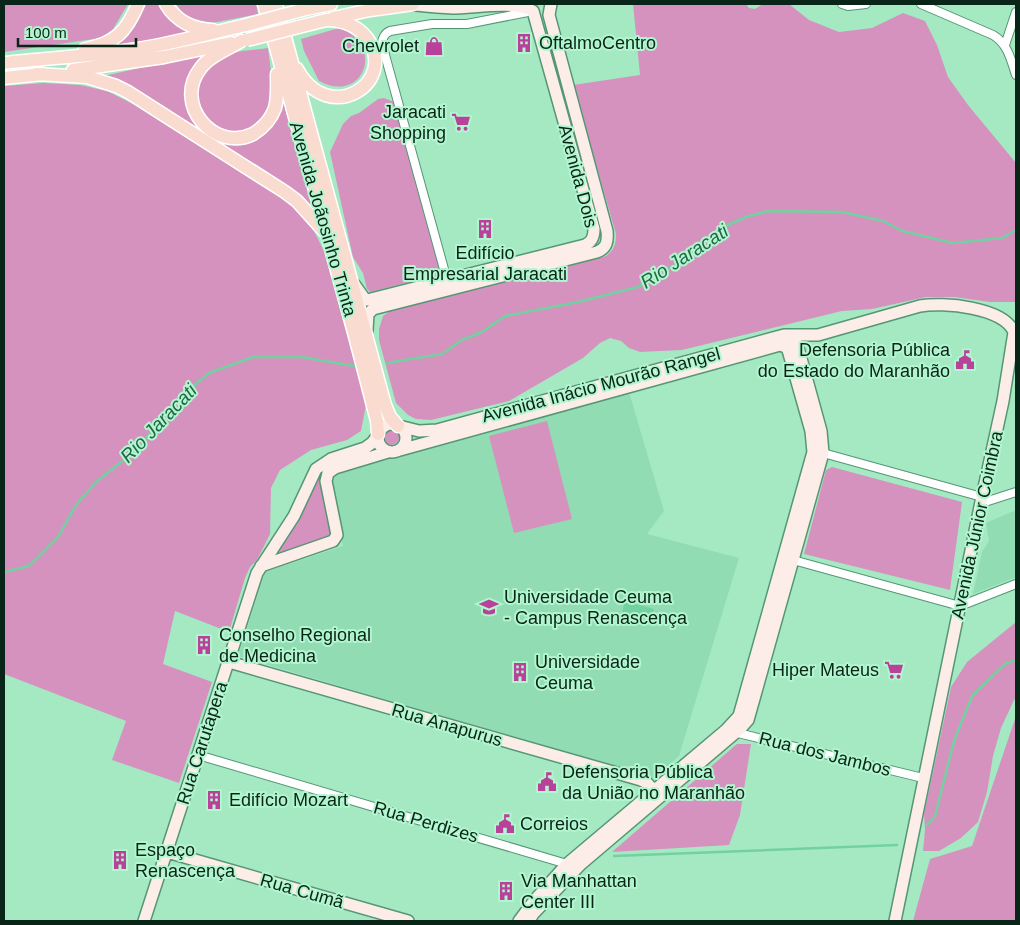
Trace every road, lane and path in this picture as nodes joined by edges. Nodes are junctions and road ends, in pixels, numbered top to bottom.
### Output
1 (138, 4) edge
2 (166, 4) edge
3 (264, 4) edge
4 (276, 4) edge
5 (331, 4) edge
6 (409, 4) edge
7 (413, 4) edge
8 (502, 4) edge
9 (551, 4) edge
10 (842, 4) edge
11 (866, 4) edge
12 (921, 4) edge
13 (314, 7) edge
14 (533, 11) junction
15 (1016, 12) edge
16 (326, 20) junction
17 (244, 25) junction
18 (244, 40) junction
19 (1005, 45) junction
20 (287, 46) junction
21 (277, 56) junction
22 (26, 61) junction
23 (4, 63) edge
24 (36, 74) junction
25 (1016, 76) edge
26 (4, 78) edge
27 (583, 142) junction
28 (570, 145) junction
29 (327, 235) junction
30 (350, 278) junction
31 (446, 280) junction
32 (367, 339) junction
33 (782, 340) junction
34 (399, 426) junction
35 (378, 434) junction
36 (400, 450) junction
37 (388, 452) junction
38 (823, 454) junction
39 (1016, 492) edge
40 (982, 496) junction
41 (793, 560) junction
42 (261, 566) junction
43 (1016, 584) edge
44 (960, 606) junction
45 (229, 662) junction
46 (731, 731) junction
47 (198, 755) junction
48 (924, 778) junction
49 (657, 794) junction
50 (167, 852) junction
51 (567, 864) junction
52 (144, 921) edge
53 (408, 921) edge
54 (519, 921) edge
55 (529, 921) edge
56 (895, 921) edge

1 - 22 main road
2 - 17 main road
3 - 21 main road, Avenida Joãosinho Trinta
4 - 20 main road, Avenida Joãosinho Trinta
5 - 13 main road
6 - 7 main road
6 - 8 main road
6 - 16 main road
8 - 14 main road
9 - 27 main road, Avenida Dois
10 - 11 street
12 - 19 street
13 - 17 main road, bridge
14 - 28 main road, Avenida Dois
14 - 31 street
15 - 19 street
16 - 18 main road, bridge
16 - 20 main road
17 - 22 main road
18 - 21 main road
18 - 24 main road
19 - 25 street
20 - 30 main road, Avenida Joãosinho Trinta
21 - 29 main road, Avenida Joãosinho Trinta
22 - 23 main road
24 - 26 main road
24 - 29 main road
27 - 28 main road
27 - 32 main road, Avenida Dois
28 - 31 main road, Avenida Dois
29 - 35 main road, Avenida Joãosinho Trinta
30 - 31 main road, Avenida Dois
30 - 32 main road, Avenida Joãosinho Trinta
32 - 34 main road, Avenida Joãosinho Trinta
33 - 34 main road, Avenida Inácio Mourão Rangel
33 - 36 main road, Avenida Inácio Mourão Rangel
33 - 38 main road
33 - 40 main road, Avenida Júnior Coimbra
33 - 46 main road
34 - 35 main road
34 - 36 main road
35 - 37 main road
35 - 42 main road
36 - 37 main road
37 - 42 main road
38 - 40 street
38 - 41 main road
39 - 40 street
40 - 44 main road, Avenida Júnior Coimbra
41 - 44 street
41 - 46 main road
42 - 45 main road, Rua Carutapera
43 - 44 street
44 - 48 main road, Avenida Júnior Coimbra
45 - 47 main road, Rua Carutapera
45 - 49 main road, Rua Anapurus
46 - 48 street, Rua dos Jambos
46 - 49 main road
47 - 50 main road, Rua Carutapera
47 - 51 street, Rua Perdizes
48 - 56 main road, Avenida Júnior Coimbra
49 - 51 main road
49 - 55 main road
50 - 52 main road, Rua Carutapera
50 - 53 main road, Rua Cumã
51 - 54 main road

